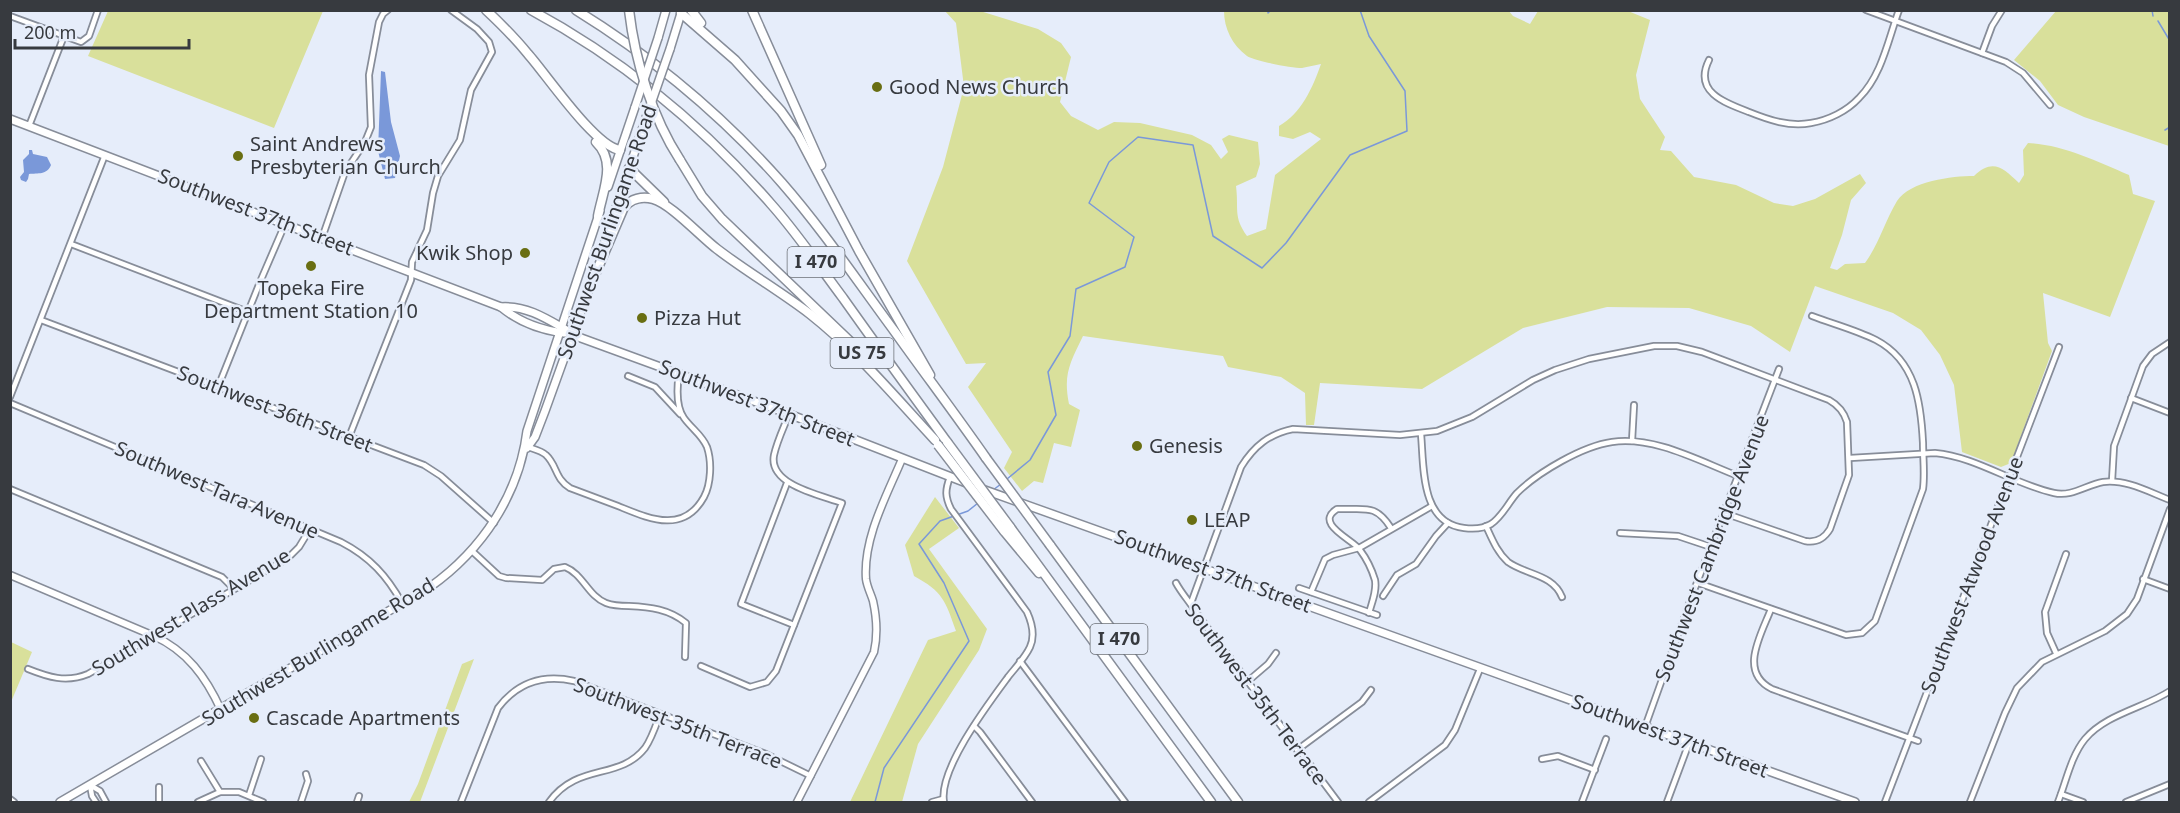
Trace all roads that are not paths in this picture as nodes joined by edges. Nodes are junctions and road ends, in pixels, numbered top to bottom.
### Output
1 (98, 10) edge
2 (388, 10) edge
3 (451, 10) edge
4 (486, 10) edge
5 (531, 10) edge
6 (576, 10) edge
7 (629, 10) edge
8 (666, 10) edge
9 (691, 10) edge
10 (752, 10) edge
11 (1866, 10) edge
12 (1899, 10) edge
13 (2002, 10) edge
14 (680, 11) edge
15 (10, 16) edge
16 (1895, 21) junction
17 (64, 36) junction
18 (1982, 53) junction
19 (529, 54) junction
20 (735, 60) junction
21 (1709, 60) dead end
22 (2050, 105) dead end
23 (10, 119) edge
24 (29, 126) junction
25 (639, 139) junction
26 (620, 150) junction
27 (105, 155) junction
28 (629, 168) junction
29 (670, 209) junction
30 (598, 216) junction
31 (285, 224) junction
32 (322, 238) junction
33 (71, 244) junction
34 (870, 268) junction
35 (411, 272) junction
36 (588, 291) junction
37 (501, 307) junction
38 (248, 312) junction
39 (1812, 315) dead end
40 (41, 320) junction
41 (561, 330) junction
42 (573, 334) junction
43 (2169, 342) edge
44 (2059, 348) dead end
45 (1779, 369) dead end
46 (679, 373) junction
47 (628, 376) dead end
48 (1775, 380) junction
49 (934, 383) junction
50 (218, 387) junction
51 (10, 397) edge
52 (2131, 398) junction
53 (10, 403) edge
54 (1634, 405) dead end
55 (2169, 413) edge
56 (789, 414) junction
57 (684, 418) junction
58 (1421, 434) junction
59 (349, 437) junction
60 (1632, 441) junction
61 (940, 442) junction
62 (526, 449) junction
63 (1923, 454) junction
64 (1850, 458) junction
65 (902, 459) junction
66 (1738, 476) junction
67 (950, 477) junction
68 (2010, 477) junction
69 (2112, 482) junction
70 (787, 483) junction
71 (10, 489) edge
72 (2169, 500) edge
73 (1432, 506) junction
74 (2169, 509) edge
75 (1724, 513) junction
76 (494, 523) junction
77 (1448, 523) junction
78 (1486, 526) junction
79 (1392, 528) junction
80 (310, 529) junction
81 (1620, 533) dead end
82 (1711, 547) junction
83 (1359, 548) junction
84 (472, 551) junction
85 (2066, 554) dead end
86 (1203, 567) junction
87 (10, 575) edge
88 (2144, 579) junction
89 (1176, 583) dead end
90 (1698, 583) junction
91 (1299, 588) dead end
92 (2169, 589) edge
93 (234, 590) junction
94 (1311, 592) junction
95 (1383, 596) dead end
96 (1562, 597) dead end
97 (1191, 603) junction
98 (402, 604) junction
99 (1771, 609) junction
100 (1369, 613) junction
101 (1377, 615) dead end
102 (794, 626) junction
103 (154, 636) junction
104 (1276, 653) dead end
105 (2056, 653) junction
106 (685, 657) dead end
107 (1020, 661) junction
108 (701, 666) dead end
109 (28, 669) dead end
110 (1480, 669) junction
111 (1247, 682) junction
112 (1371, 690) dead end
113 (2169, 691) edge
114 (221, 710) junction
115 (660, 714) junction
116 (974, 726) junction
117 (1645, 728) junction
118 (1909, 738) junction
119 (1606, 739) dead end
120 (1918, 741) dead end
121 (1689, 743) junction
122 (1297, 750) junction
123 (261, 759) dead end
124 (1542, 759) dead end
125 (201, 761) dead end
126 (1595, 770) junction
127 (306, 774) dead end
128 (811, 777) junction
129 (2169, 784) edge
130 (90, 785) junction
131 (159, 787) dead end
132 (220, 792) junction
133 (2061, 794) junction
134 (249, 795) junction
135 (359, 796) dead end
136 (10, 799) edge
137 (944, 801) edge
138 (14, 802) edge
139 (60, 802) edge
140 (96, 802) edge
141 (106, 802) edge
142 (159, 802) edge
143 (198, 802) edge
144 (263, 802) edge
145 (302, 802) edge
146 (357, 802) edge
147 (461, 802) edge
148 (549, 802) edge
149 (797, 802) edge
150 (932, 802) edge
151 (1032, 802) edge
152 (1125, 802) edge
153 (1211, 802) edge
154 (1238, 802) edge
155 (1338, 802) edge
156 (1369, 802) edge
157 (1582, 802) edge
158 (1667, 802) edge
159 (1855, 802) edge
160 (1885, 802) edge
161 (1970, 802) edge
162 (2058, 802) edge
163 (2083, 802) edge
164 (2126, 802) edge

1 - 17 street
2 - 32 street
3 - 35 street
4 - 19 highway
5 - 61 highway, I 470
6 - 49 highway, I 470
7 - 61 highway, US 75, bridge
8 - 26 main road, Southwest Burlingame Road, bridge
9 - 20 highway
10 - 34 highway, US 75
11 - 16 street
12 - 16 street
13 - 18 street
14 - 20 highway
14 - 25 main road, Southwest Burlingame Road, bridge
15 - 17 street
16 - 18 street
16 - 21 street
17 - 24 street
18 - 22 street
19 - 26 highway
19 - 30 highway
20 - 34 highway
23 - 24 main road, Southwest 37th Street
24 - 27 main road, Southwest 37th Street
25 - 26 main road
25 - 28 main road, Southwest Burlingame Road
26 - 28 main road
26 - 30 main road, Southwest Burlingame Road
27 - 31 main road, Southwest 37th Street
27 - 33 street
28 - 29 highway
28 - 36 main road, Southwest Burlingame Road
29 - 36 highway
29 - 61 highway
30 - 41 main road, Southwest Burlingame Road
31 - 32 main road, Southwest 37th Street
31 - 38 street
32 - 35 main road, Southwest 37th Street
33 - 38 street
33 - 40 street
34 - 49 highway, US 75
35 - 37 main road, Southwest 37th Street
35 - 59 street
36 - 42 main road, Southwest Burlingame Road
37 - 41 main road, Southwest 37th Street
37 - 41 main road, Southwest 37th Street
38 - 50 street
39 - 63 street
40 - 50 street, Southwest 36th Street
40 - 51 street
41 - 42 main road, Southwest 37th Street
41 - 62 main road, Southwest Burlingame Road
42 - 46 main road, Southwest 37th Street
42 - 62 main road, Southwest Burlingame Road
43 - 52 street
44 - 68 street, Southwest Atwood Avenue
45 - 48 street, Southwest Cambridge Avenue
46 - 56 main road, Southwest 37th Street
46 - 57 street
47 - 57 street
48 - 58 street
48 - 64 street
48 - 66 street, Southwest Cambridge Avenue
49 - 154 highway, I 470, bridge
50 - 59 street, Southwest 36th Street
52 - 55 street
52 - 69 street
53 - 80 street, Southwest Tara Avenue
54 - 60 street
56 - 65 main road, Southwest 37th Street
56 - 70 street
57 - 62 street
58 - 73 street
58 - 86 street
59 - 76 street, Southwest 36th Street
60 - 66 street
60 - 78 street
61 - 153 highway, I 470, bridge
62 - 76 main road, Southwest Burlingame Road
63 - 64 street
63 - 68 street
63 - 99 street
64 - 75 street
65 - 67 main road, Southwest 37th Street
65 - 128 street
66 - 75 street, Southwest Cambridge Avenue
67 - 86 main road, Southwest 37th Street
67 - 107 street
68 - 69 street
68 - 118 street, Southwest Atwood Avenue
69 - 72 street
70 - 102 street
70 - 102 street
71 - 93 street
73 - 77 street
73 - 79 street
74 - 88 street
75 - 82 street, Southwest Cambridge Avenue
76 - 84 main road, Southwest Burlingame Road
77 - 78 street
77 - 95 street
78 - 96 street
79 - 83 street
79 - 83 street
80 - 93 street, Southwest Plass Avenue
80 - 98 street, Southwest Tara Avenue
81 - 82 street
82 - 90 street, Southwest Cambridge Avenue
83 - 94 street
83 - 100 street
84 - 98 main road, Southwest Burlingame Road
84 - 106 street
85 - 105 street
86 - 97 street
86 - 110 main road, Southwest 37th Street
87 - 103 street
88 - 92 street
88 - 105 street
89 - 97 street, Southwest 35th Terrace
90 - 99 street
90 - 117 street, Southwest Cambridge Avenue
91 - 94 street
93 - 103 street, Southwest Plass Avenue
94 - 100 street
97 - 111 street, Southwest 35th Terrace
98 - 114 main road, Southwest Burlingame Road
99 - 118 street
100 - 101 street
102 - 108 street
103 - 109 street, Southwest Plass Avenue
103 - 114 street
104 - 111 street
105 - 161 street
107 - 116 street
107 - 152 street
110 - 117 main road, Southwest 37th Street
110 - 156 street
111 - 122 street, Southwest 35th Terrace
112 - 122 street
113 - 133 street
114 - 130 main road, Southwest Burlingame Road
115 - 128 street, Southwest 35th Terrace
115 - 147 street, Southwest 35th Terrace
115 - 148 street
116 - 137 street
116 - 151 street
117 - 121 main road, Southwest 37th Street
118 - 120 street
118 - 160 street, Southwest Atwood Avenue
119 - 126 street
121 - 158 street
121 - 159 main road, Southwest 37th Street
122 - 155 street, Southwest 35th Terrace
123 - 134 street
124 - 126 street
125 - 132 street
126 - 157 street
127 - 145 street
128 - 149 street
129 - 164 street
130 - 139 main road, Southwest Burlingame Road
130 - 140 street
130 - 141 street
131 - 142 street
132 - 134 street
132 - 143 street
133 - 162 street
133 - 163 street
134 - 144 street
135 - 146 street
136 - 138 street
137 - 150 street

